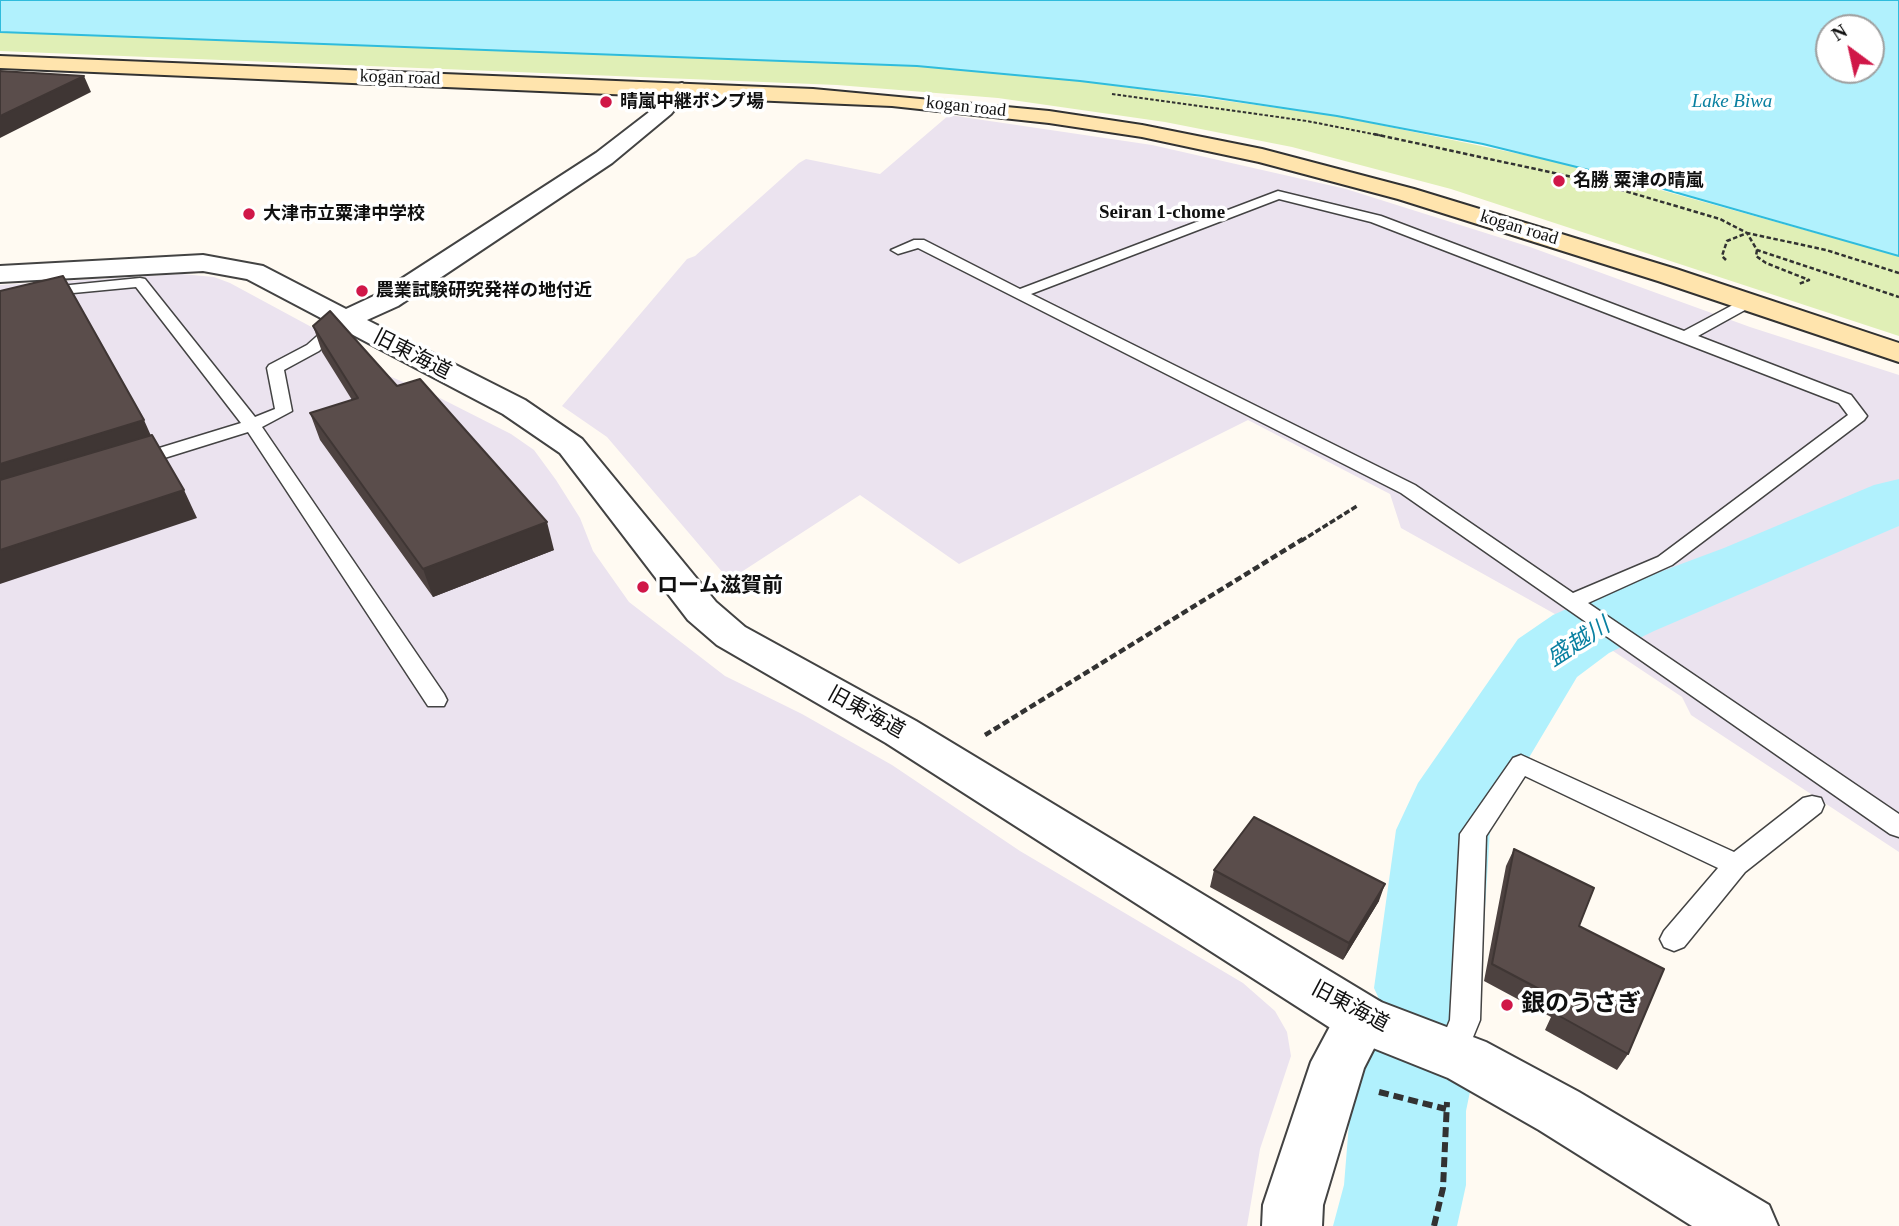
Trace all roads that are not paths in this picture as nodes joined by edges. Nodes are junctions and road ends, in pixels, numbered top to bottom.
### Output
1 (0, 62) edge
2 (682, 89) junction
3 (898, 250) dead end
4 (0, 274) edge
5 (1019, 294) junction
6 (0, 296) edge
7 (1749, 302) junction
8 (343, 320) junction
9 (1685, 337) junction
10 (1899, 353) edge
11 (251, 425) junction
12 (119, 467) edge
13 (1577, 604) junction
14 (436, 700) dead end
15 (1812, 805) dead end
16 (1899, 827) edge
17 (1736, 864) junction
18 (1674, 939) dead end
19 (1362, 1018) junction
20 (1450, 1072) junction
21 (1292, 1226) edge
22 (1748, 1226) edge

1 - 2 main road, kogan road
2 - 7 main road, kogan road
2 - 8 street
3 - 5 lane
4 - 8 street, 旧東海道
5 - 9 lane
5 - 13 lane
6 - 11 lane
7 - 9 lane
7 - 10 main road, kogan road
8 - 11 lane
8 - 19 street, 旧東海道
9 - 13 lane
11 - 12 lane
11 - 14 lane
13 - 16 lane
15 - 17 lane
17 - 18 lane
17 - 20 lane
19 - 20 street, 旧東海道
19 - 21 street
20 - 22 street, 旧東海道

